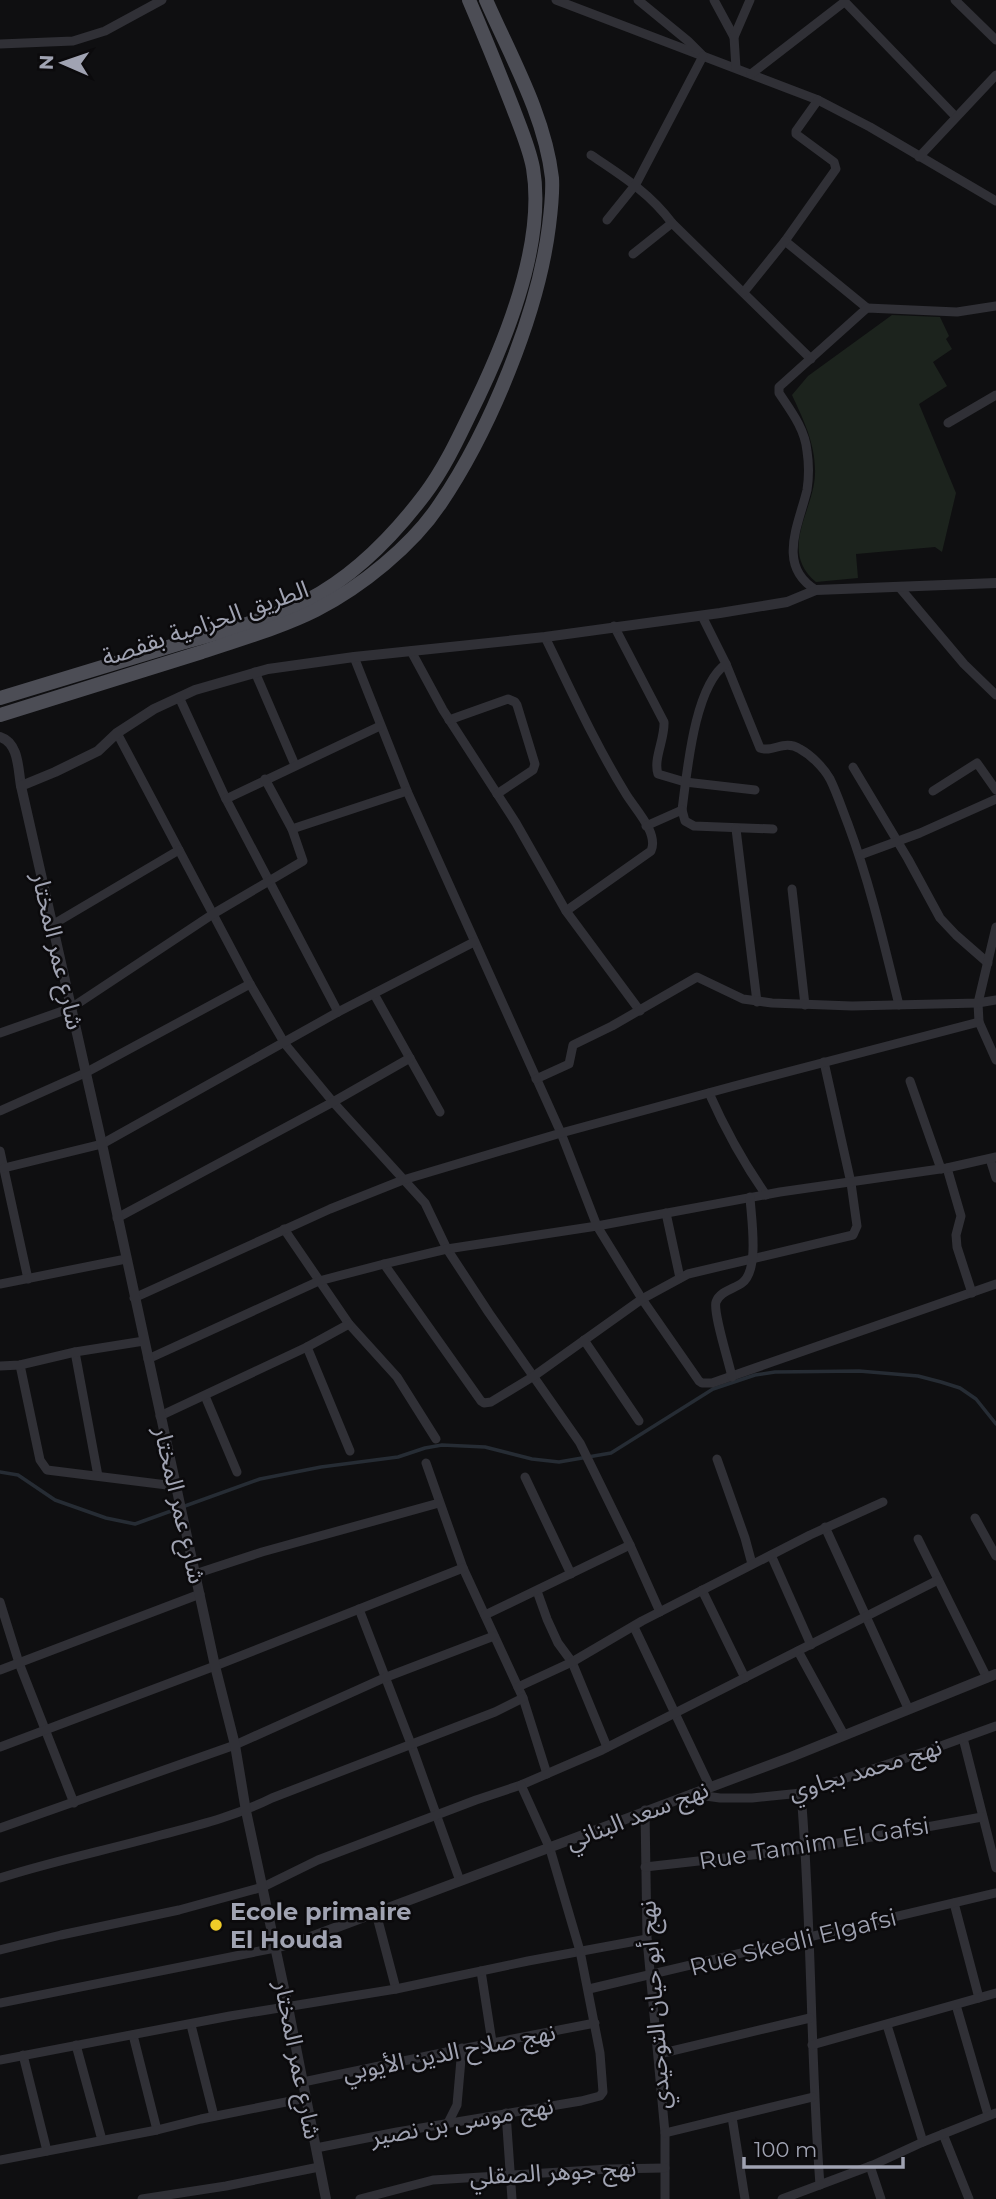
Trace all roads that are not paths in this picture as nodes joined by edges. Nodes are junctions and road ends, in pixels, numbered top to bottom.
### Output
1 (162, 0) edge
2 (468, 0) edge
3 (486, 0) edge
4 (556, 0) edge
5 (638, 0) edge
6 (714, 0) edge
7 (750, 0) edge
8 (955, 0) edge
9 (734, 37) junction
10 (996, 40) edge
11 (0, 44) edge
12 (703, 56) junction
13 (736, 68) junction
14 (751, 74) junction
15 (996, 75) edge
16 (818, 100) junction
17 (956, 117) junction
18 (591, 155) dead end
19 (919, 157) junction
20 (636, 184) junction
21 (994, 197) edge
22 (607, 220) dead end
23 (672, 223) junction
24 (785, 241) junction
25 (633, 254) dead end
26 (744, 292) junction
27 (996, 306) edge
28 (867, 308) junction
29 (811, 359) junction
30 (996, 395) edge
31 (948, 423) dead end
32 (996, 583) edge
33 (900, 588) junction
34 (816, 590) junction
35 (702, 616) junction
36 (614, 626) junction
37 (545, 637) junction
38 (411, 651) junction
39 (354, 657) junction
40 (726, 664) junction
41 (256, 672) junction
42 (996, 695) edge
43 (179, 697) junction
44 (0, 698) edge
45 (0, 715) edge
46 (449, 720) junction
47 (380, 726) junction
48 (117, 733) junction
49 (0, 737) edge
50 (295, 765) junction
51 (853, 767) dead end
52 (265, 779) junction
53 (685, 782) junction
54 (21, 786) junction
55 (755, 790) dead end
56 (996, 790) edge
57 (407, 791) junction
58 (933, 791) dead end
59 (497, 794) junction
60 (226, 799) junction
61 (996, 799) edge
62 (682, 810) junction
63 (646, 826) junction
64 (292, 829) junction
65 (736, 829) junction
66 (773, 829) dead end
67 (897, 841) junction
68 (179, 850) junction
69 (860, 855) junction
70 (270, 881) junction
71 (792, 889) dead end
72 (566, 911) junction
73 (213, 914) junction
74 (52, 925) junction
75 (996, 927) edge
76 (474, 943) junction
77 (988, 963) junction
78 (250, 984) junction
79 (374, 994) junction
80 (996, 1000) edge
81 (757, 1002) junction
82 (978, 1003) junction
83 (805, 1005) junction
84 (899, 1005) junction
85 (71, 1008) junction
86 (639, 1011) junction
87 (338, 1012) junction
88 (979, 1022) junction
89 (0, 1033) edge
90 (285, 1044) junction
91 (410, 1058) junction
92 (996, 1060) edge
93 (824, 1062) junction
94 (85, 1073) junction
95 (537, 1079) junction
96 (910, 1082) dead end
97 (709, 1093) junction
98 (333, 1102) junction
99 (0, 1111) edge
100 (440, 1112) dead end
101 (561, 1133) junction
102 (102, 1144) junction
103 (0, 1151) edge
104 (993, 1158) edge
105 (4, 1168) junction
106 (944, 1168) junction
107 (996, 1178) edge
108 (403, 1180) junction
109 (851, 1183) junction
110 (766, 1195) junction
111 (750, 1197) junction
112 (666, 1213) junction
113 (117, 1218) junction
114 (597, 1226) junction
115 (284, 1229) junction
116 (447, 1249) junction
117 (126, 1259) junction
118 (752, 1260) junction
119 (384, 1264) junction
120 (680, 1278) junction
121 (29, 1279) junction
122 (319, 1281) junction
123 (0, 1284) edge
124 (996, 1284) edge
125 (972, 1293) junction
126 (134, 1297) junction
127 (642, 1299) junction
128 (349, 1324) junction
129 (584, 1340) junction
130 (144, 1341) junction
131 (307, 1347) junction
132 (75, 1352) junction
133 (148, 1359) junction
134 (20, 1364) junction
135 (0, 1366) edge
136 (534, 1376) junction
137 (732, 1377) junction
138 (205, 1396) junction
139 (160, 1416) junction
140 (639, 1421) dead end
141 (436, 1439) dead end
142 (350, 1451) dead end
143 (717, 1460) dead end
144 (426, 1463) dead end
145 (237, 1472) dead end
146 (97, 1476) junction
147 (525, 1478) dead end
148 (176, 1486) junction
149 (883, 1502) dead end
150 (439, 1503) junction
151 (975, 1518) dead end
152 (825, 1527) junction
153 (918, 1539) dead end
154 (630, 1545) junction
155 (771, 1555) junction
156 (996, 1556) edge
157 (752, 1564) junction
158 (463, 1568) junction
159 (195, 1574) junction
160 (571, 1574) junction
161 (938, 1580) junction
162 (702, 1590) junction
163 (537, 1591) junction
164 (200, 1594) junction
165 (0, 1602) edge
166 (359, 1609) junction
167 (660, 1612) junction
168 (485, 1615) junction
169 (864, 1618) junction
170 (634, 1627) junction
171 (494, 1636) junction
172 (811, 1645) junction
173 (798, 1651) junction
174 (572, 1662) junction
175 (19, 1663) junction
176 (215, 1666) junction
177 (0, 1670) edge
178 (992, 1676) edge
179 (384, 1678) junction
180 (745, 1678) junction
181 (518, 1687) junction
182 (523, 1698) junction
183 (908, 1708) junction
184 (675, 1714) junction
185 (996, 1726) edge
186 (44, 1730) junction
187 (844, 1735) junction
188 (962, 1738) junction
189 (411, 1744) junction
190 (235, 1745) junction
191 (0, 1746) edge
192 (607, 1747) junction
193 (547, 1774) junction
194 (521, 1785) junction
195 (710, 1787) junction
196 (801, 1793) junction
197 (690, 1794) junction
198 (74, 1803) junction
199 (645, 1810) junction
200 (246, 1811) junction
201 (435, 1815) junction
202 (982, 1817) junction
203 (0, 1828) edge
204 (550, 1849) junction
205 (805, 1849) junction
206 (645, 1867) junction
207 (996, 1868) edge
208 (0, 1878) edge
209 (460, 1881) junction
210 (263, 1887) junction
211 (996, 1893) edge
212 (954, 1903) junction
213 (376, 1913) junction
214 (809, 1937) junction
215 (647, 1940) junction
216 (275, 1948) junction
217 (0, 1950) edge
218 (580, 1951) junction
219 (481, 1971) junction
220 (650, 1976) junction
221 (396, 1989) junction
222 (589, 1989) junction
223 (996, 1993) edge
224 (979, 1998) junction
225 (0, 2003) edge
226 (956, 2005) junction
227 (288, 2007) junction
228 (810, 2018) junction
229 (595, 2023) junction
230 (191, 2025) junction
231 (887, 2025) junction
232 (133, 2035) junction
233 (492, 2042) junction
234 (76, 2045) junction
235 (812, 2045) junction
236 (462, 2048) junction
237 (659, 2054) junction
238 (23, 2055) junction
239 (0, 2060) edge
240 (303, 2082) junction
241 (814, 2097) junction
242 (306, 2098) junction
243 (506, 2113) junction
244 (992, 2114) edge
245 (214, 2116) junction
246 (732, 2117) junction
247 (448, 2123) junction
248 (157, 2130) junction
249 (664, 2133) junction
250 (943, 2134) junction
251 (102, 2140) junction
252 (923, 2142) junction
253 (316, 2148) junction
254 (47, 2151) junction
255 (0, 2160) edge
256 (870, 2166) junction
257 (319, 2167) junction
258 (665, 2168) junction
259 (510, 2174) junction
260 (820, 2185) junction
261 (142, 2199) edge
262 (326, 2199) edge
263 (360, 2199) edge
264 (512, 2199) edge
265 (665, 2199) edge
266 (744, 2199) edge
267 (785, 2199) edge
268 (881, 2199) edge
269 (969, 2199) edge

1 - 11 street
2 - 44 main road, الطريق الحزامية بقفصة
3 - 45 main road, الطريق الحزامية بقفصة
4 - 12 street
5 - 12 street
6 - 9 street
7 - 9 street
8 - 10 street
9 - 13 street
12 - 13 street
12 - 20 street
13 - 14 street
14 - 16 street
14 - 17 street
15 - 17 street
16 - 19 street
16 - 24 street
17 - 19 street
18 - 20 street
19 - 21 street
20 - 22 street
20 - 23 street
23 - 25 street
23 - 26 street
24 - 26 street
24 - 28 street
26 - 29 street
27 - 28 street
28 - 29 street
29 - 34 street
30 - 31 street
32 - 33 street
33 - 34 street
33 - 42 street
34 - 35 street
35 - 36 street
35 - 40 street
36 - 37 street
36 - 53 street
37 - 38 street
37 - 63 street
38 - 39 street
38 - 46 street
39 - 41 street
39 - 47 street
40 - 53 street
40 - 69 street
41 - 43 street
41 - 50 street
43 - 48 street
43 - 60 street
46 - 59 street
46 - 59 street
47 - 50 street
47 - 57 street
48 - 54 street
48 - 68 street
49 - 54 street, شارع عمر المختار
50 - 52 street
51 - 67 street
52 - 60 street
52 - 64 street
53 - 55 street
53 - 62 street
54 - 74 street, شارع عمر المختار
56 - 58 street
57 - 64 street
57 - 76 street
59 - 72 street
60 - 70 street
61 - 67 street
62 - 63 street
62 - 65 street
63 - 72 street
64 - 70 street
65 - 66 street
65 - 81 street
67 - 69 street
67 - 77 street
68 - 73 street
68 - 74 street
69 - 84 street
70 - 73 street
70 - 87 street
71 - 83 street
72 - 86 street
73 - 78 street
73 - 85 street
74 - 85 street, شارع عمر المختار
75 - 77 street
76 - 79 street
76 - 95 street
77 - 82 street
78 - 90 street
78 - 94 street
79 - 87 street
79 - 91 street
80 - 82 street
81 - 83 street
81 - 86 street
82 - 84 street
82 - 88 street
83 - 84 street
85 - 89 street
85 - 94 street, شارع عمر المختار
86 - 95 street
87 - 90 street
88 - 92 street
88 - 93 street
90 - 98 street
90 - 102 street
91 - 98 street
91 - 100 street
93 - 97 street
93 - 109 street
94 - 99 street
94 - 102 street, شارع عمر المختار
95 - 101 street
96 - 106 street
97 - 101 street
97 - 110 street
98 - 108 street
98 - 113 street
101 - 108 street
101 - 114 street
102 - 105 street
102 - 113 street, شارع عمر المختار
103 - 105 street
104 - 106 street
104 - 107 street
105 - 121 street
106 - 109 street
106 - 125 street
108 - 115 street
108 - 116 street
109 - 110 street
109 - 118 street
110 - 111 street
111 - 112 street
111 - 118 street
112 - 114 street
112 - 120 street
113 - 117 street, شارع عمر المختار
114 - 116 street
114 - 127 street
115 - 122 street
115 - 126 street
116 - 119 street
116 - 136 street
117 - 121 street
117 - 126 street, شارع عمر المختار
118 - 120 street
118 - 137 street
119 - 122 street
119 - 136 street
120 - 127 street
121 - 123 street
122 - 128 street
122 - 133 street
124 - 125 street
125 - 137 street
126 - 130 street, شارع عمر المختار
127 - 129 street
127 - 137 street
128 - 131 street
128 - 141 street
129 - 136 street
129 - 140 street
130 - 132 street
130 - 133 street, شارع عمر المختار
131 - 138 street
131 - 142 street
132 - 134 street
132 - 146 street
133 - 139 street, شارع عمر المختار
134 - 135 street
134 - 146 street
136 - 154 street
138 - 139 street
138 - 145 street
139 - 148 street, شارع عمر المختار
143 - 157 street
144 - 150 street
146 - 148 street
147 - 160 street
148 - 159 street, شارع عمر المختار
149 - 152 street
150 - 158 street
150 - 159 street
151 - 156 street
152 - 155 street
152 - 169 street
153 - 161 street
154 - 160 street
154 - 167 street
155 - 157 street
155 - 172 street
157 - 162 street
158 - 166 street
158 - 168 street
159 - 164 street, شارع عمر المختار
160 - 163 street
161 - 169 street
161 - 178 street
162 - 167 street
162 - 180 street
163 - 168 street
163 - 174 street
164 - 175 street
164 - 176 street, شارع عمر المختار
165 - 175 street
166 - 176 street
166 - 179 street
167 - 170 street
168 - 171 street
169 - 172 street
169 - 183 street
170 - 174 street
170 - 184 street
171 - 179 street
171 - 181 street
172 - 173 street
173 - 180 street
173 - 187 street
174 - 181 street
174 - 192 street
175 - 177 street
175 - 186 street
176 - 186 street
176 - 190 street, شارع عمر المختار
178 - 183 street, نهج سعد البناني
179 - 189 street
179 - 190 street
180 - 184 street
181 - 182 street
182 - 189 street
182 - 193 street
183 - 187 street, نهج سعد البناني
184 - 192 street
184 - 195 street
185 - 188 street, نهج محمد بجاوي
186 - 191 street
186 - 198 street
187 - 195 street, نهج سعد البناني
188 - 196 street, نهج محمد بجاوي
188 - 202 street
189 - 200 street
189 - 201 street
190 - 198 street
190 - 200 street, شارع عمر المختار
192 - 193 street
193 - 194 street
194 - 201 street
194 - 204 street
195 - 197 street, نهج سعد البناني
196 - 197 street, نهج محمد بجاوي
196 - 205 street
197 - 199 street, نهج سعد البناني
198 - 203 street
199 - 204 street, نهج سعد البناني
199 - 206 street, نهج أبو حيان التوحيدي
200 - 208 street
200 - 210 street, شارع عمر المختار
201 - 209 street
201 - 210 street
202 - 205 street, Rue Tamim El Gafsi
202 - 207 street
204 - 209 street, نهج سعد البناني
204 - 218 street
205 - 206 street, Rue Tamim El Gafsi
205 - 214 street
206 - 215 street, نهج أبو حيان التوحيدي
209 - 213 street, نهج سعد البناني
210 - 216 street, شارع عمر المختار
210 - 217 street
211 - 212 street, Rue Skedli Elgafsi
212 - 214 street, Rue Skedli Elgafsi
212 - 224 street
213 - 216 street, نهج سعد البناني
213 - 221 street
214 - 220 street, Rue Skedli Elgafsi
214 - 228 street
215 - 218 street
215 - 220 street, نهج أبو حيان التوحيدي
216 - 225 street
216 - 227 street, شارع عمر المختار
218 - 219 street
218 - 222 street
219 - 221 street
219 - 233 street
220 - 222 street, Rue Skedli Elgafsi
220 - 237 street, نهج أبو حيان التوحيدي
221 - 227 street
222 - 229 street
223 - 224 street
224 - 226 street
226 - 231 street
226 - 244 street
227 - 230 street
227 - 240 street, شارع عمر المختار
228 - 235 street
228 - 237 street
229 - 233 street, نهج صلاح الدين الأيوبي
229 - 243 street, نهج موسى بن نصير
230 - 232 street
230 - 245 street
231 - 235 street
231 - 252 street
232 - 234 street
232 - 248 street
233 - 236 street, نهج صلاح الدين الأيوبي
234 - 238 street
234 - 251 street
235 - 241 street
236 - 240 street, نهج صلاح الدين الأيوبي
236 - 247 street
237 - 249 street, نهج أبو حيان التوحيدي
238 - 239 street
238 - 254 street
240 - 242 street, شارع عمر المختار
241 - 246 street
241 - 260 street
242 - 245 street
242 - 253 street, شارع عمر المختار
243 - 247 street, نهج موسى بن نصير
243 - 259 street
244 - 250 street
245 - 248 street
246 - 249 street
246 - 266 street
247 - 253 street, نهج موسى بن نصير
248 - 251 street
249 - 258 street, نهج أبو حيان التوحيدي
250 - 252 street
250 - 269 street
251 - 254 street
252 - 256 street
253 - 257 street, شارع عمر المختار
254 - 255 street
256 - 260 street
256 - 268 street
257 - 261 street
257 - 262 street, شارع عمر المختار
258 - 259 street, نهج جوهر الصقلي
258 - 265 street, نهج أبو حيان التوحيدي
259 - 263 street, نهج جوهر الصقلي
259 - 264 street
260 - 267 street

